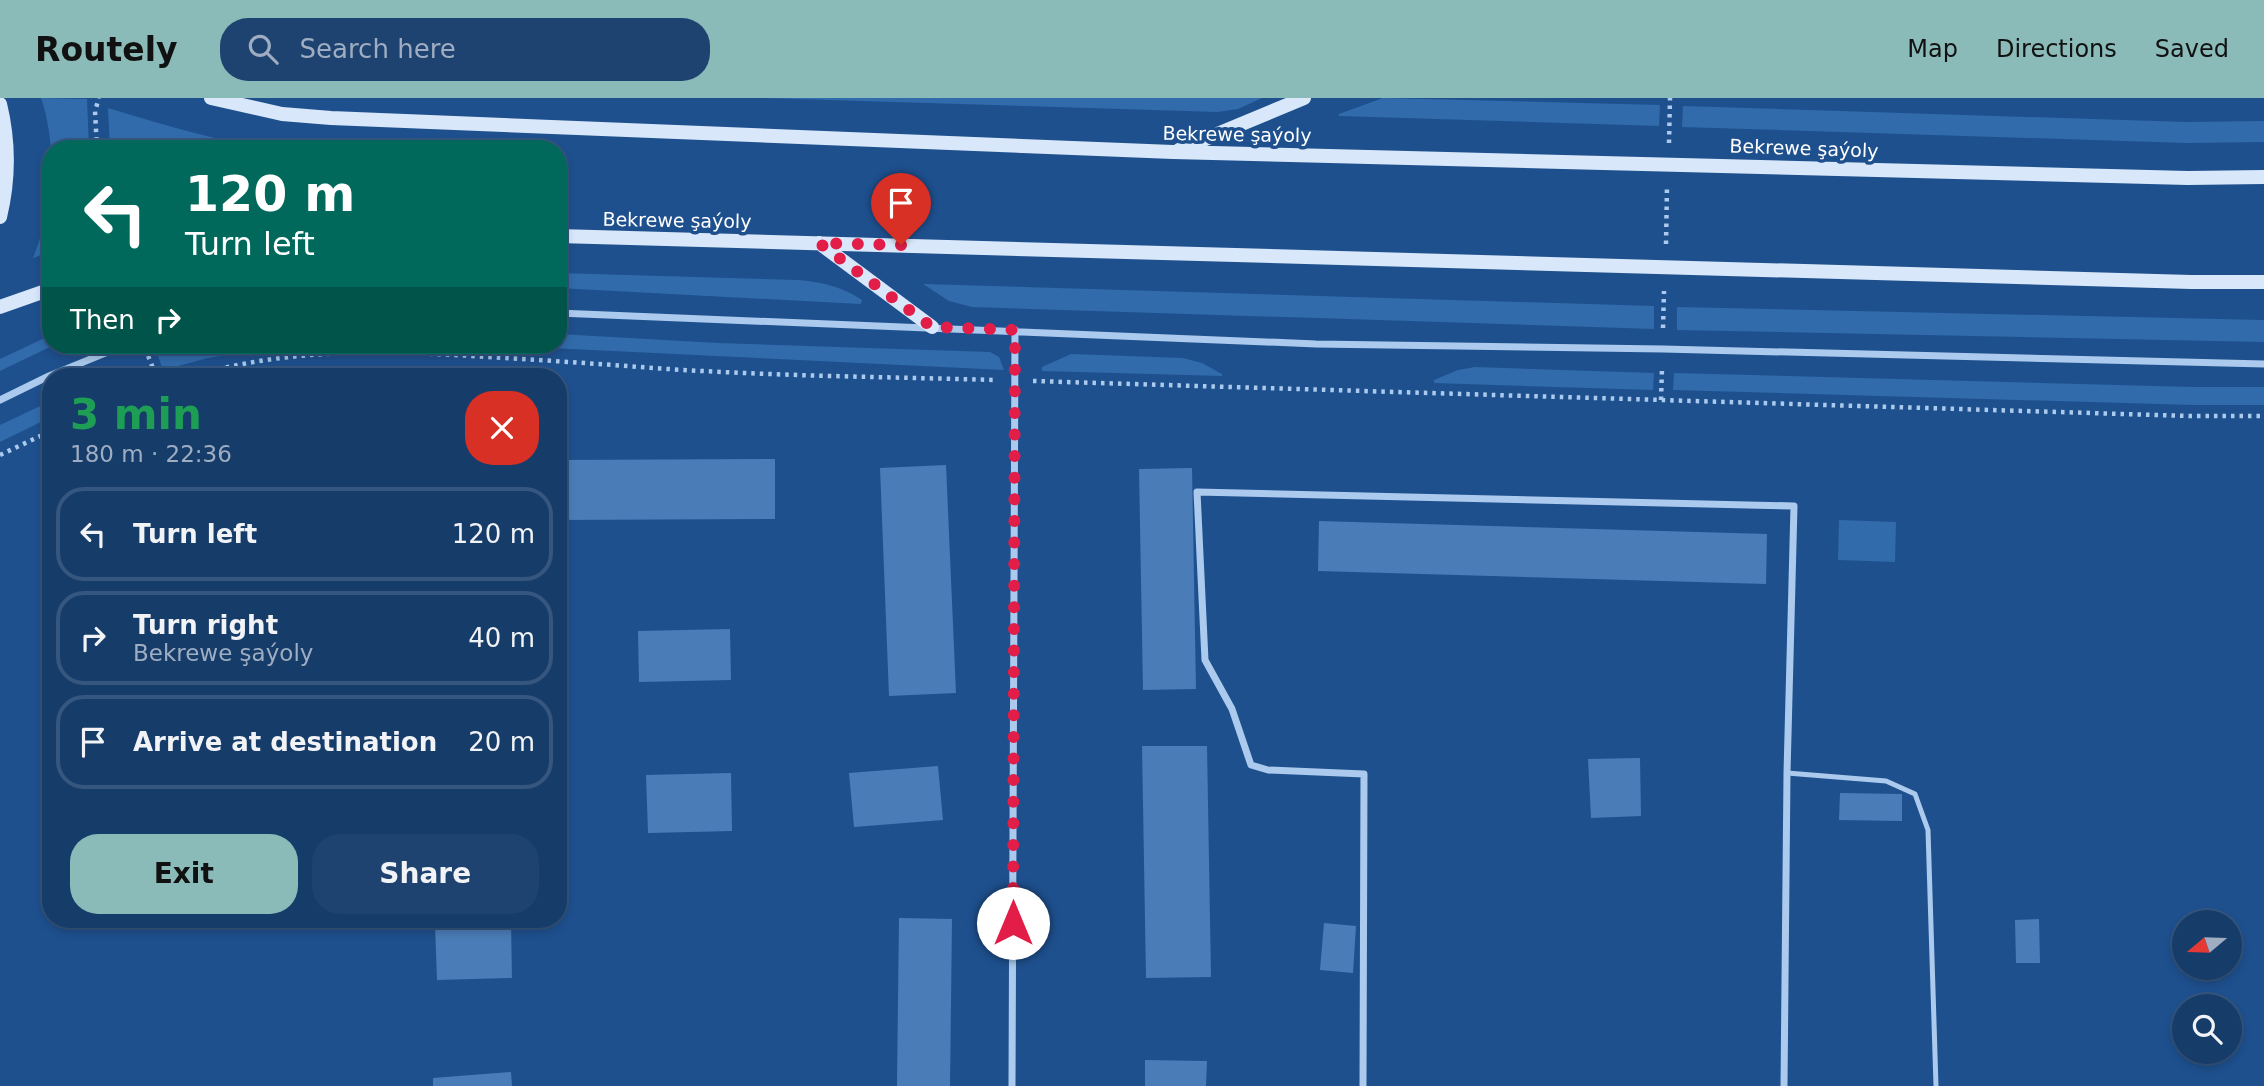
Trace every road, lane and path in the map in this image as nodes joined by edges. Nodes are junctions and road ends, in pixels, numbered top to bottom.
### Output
1 (99, 98) edge
2 (211, 98) edge
3 (1304, 98) edge
4 (0, 104) edge
5 (97, 140) edge
6 (1173, 152) junction
7 (2264, 177) edge
8 (0, 217) edge
9 (567, 236) edge
10 (819, 243) junction
11 (2264, 282) edge
12 (42, 292) edge
13 (0, 307) edge
14 (567, 313) edge
15 (932, 327) junction
16 (1015, 330) junction
17 (103, 354) edge
18 (336, 354) edge
19 (454, 354) edge
20 (2264, 364) edge
21 (69, 368) edge
22 (220, 368) edge
23 (42, 379) edge
24 (1015, 381) junction
25 (0, 400) edge
26 (2264, 416) edge
27 (42, 435) edge
28 (0, 455) edge
29 (1787, 773) junction
30 (1012, 1086) edge
31 (1363, 1086) edge
32 (1783, 1086) edge
33 (1936, 1086) edge

1 - 5 path
2 - 6 main road, Bekrewe şaýoly
3 - 6 main road
4 - 8 main road
6 - 7 main road, Bekrewe şaýoly
9 - 10 main road, Bekrewe şaýoly
10 - 11 main road, Bekrewe şaýoly
10 - 15 main road
12 - 13 main road
14 - 15 street
15 - 16 street
16 - 20 street
16 - 24 street
17 - 21 street
18 - 22 path
19 - 24 path
23 - 25 street
24 - 26 path
24 - 30 street
27 - 28 path
29 - 31 street
29 - 32 street
29 - 33 lane

